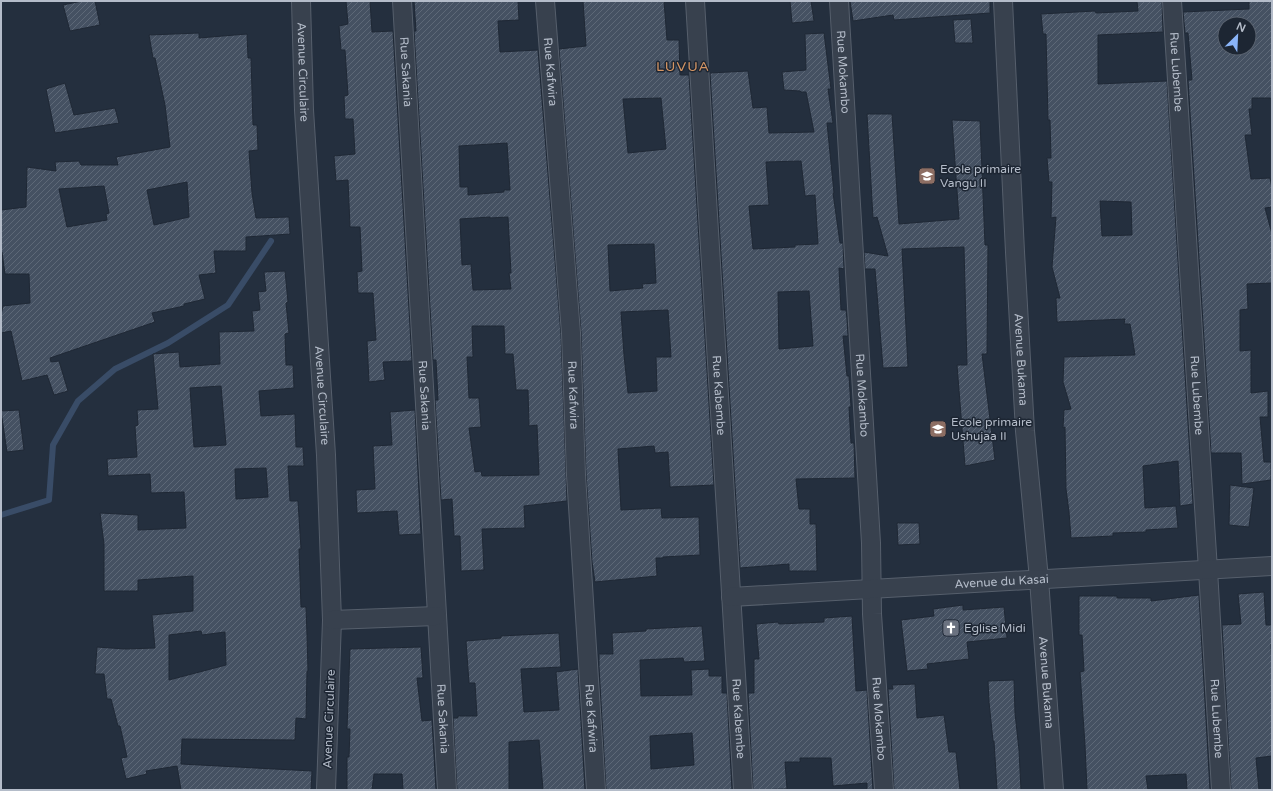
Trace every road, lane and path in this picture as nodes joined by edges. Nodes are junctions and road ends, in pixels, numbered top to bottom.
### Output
1 (300, 1) edge
2 (402, 1) edge
3 (545, 1) edge
4 (694, 1) edge
5 (839, 1) edge
6 (1003, 1) edge
7 (1172, 1) edge
8 (1272, 566) edge
9 (1208, 570) junction
10 (1039, 579) junction
11 (872, 589) junction
12 (731, 597) junction
13 (436, 616) junction
14 (332, 620) junction
15 (326, 790) edge
16 (446, 790) edge
17 (596, 790) edge
18 (743, 790) edge
19 (884, 790) edge
20 (1054, 790) edge
21 (1221, 790) edge

1 - 14 street, Avenue Circulaire
2 - 13 street, Rue Sakania
3 - 17 street, Rue Kafwira
4 - 12 street, Rue Kabembe
5 - 11 street, Rue Mokambo
6 - 10 street, Avenue Bukama
7 - 9 street, Rue Lubembe
8 - 9 street, Avenue du Kasai
9 - 10 street, Avenue du Kasai
9 - 21 street, Rue Lubembe
10 - 11 street, Avenue du Kasai
10 - 20 street, Avenue Bukama
11 - 12 street, Avenue du Kasai
11 - 19 street, Rue Mokambo
12 - 18 street, Rue Kabembe
13 - 14 street
13 - 16 street, Rue Sakania
14 - 15 street, Avenue Circulaire

